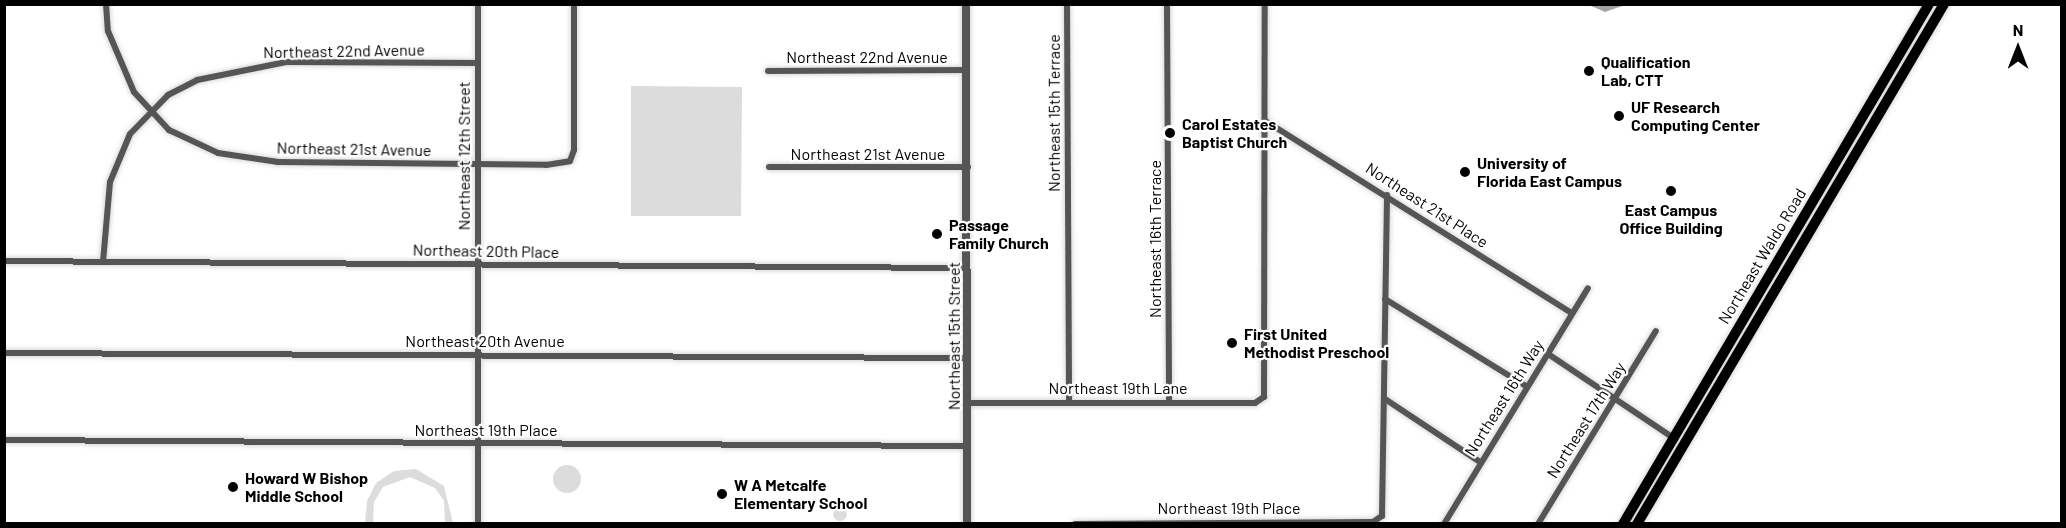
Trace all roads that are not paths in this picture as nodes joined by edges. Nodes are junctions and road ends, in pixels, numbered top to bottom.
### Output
1 (106, 4) edge
2 (478, 4) edge
3 (574, 4) edge
4 (966, 4) edge
5 (1067, 4) edge
6 (1167, 4) edge
7 (1265, 4) edge
8 (1929, 4) edge
9 (1944, 4) edge
10 (478, 63) junction
11 (966, 70) junction
12 (768, 71) dead end
13 (1880, 87) junction
14 (1892, 93) junction
15 (150, 110) junction
16 (1267, 122) junction
17 (478, 164) junction
18 (769, 167) dead end
19 (968, 167) junction
20 (1387, 195) junction
21 (4, 261) edge
22 (103, 262) junction
23 (477, 264) junction
24 (968, 268) junction
25 (1588, 288) dead end
26 (1385, 299) junction
27 (1572, 313) junction
28 (1656, 331) dead end
29 (4, 353) edge
30 (1548, 354) junction
31 (477, 355) junction
32 (966, 358) junction
33 (1526, 386) junction
34 (1385, 399) junction
35 (1069, 402) junction
36 (1168, 402) junction
37 (967, 403) junction
38 (1614, 403) junction
39 (1674, 438) junction
40 (4, 440) edge
41 (477, 443) junction
42 (1685, 445) junction
43 (968, 446) junction
44 (1480, 462) junction
45 (1153, 523) edge
46 (1540, 523) edge
47 (478, 524) edge
48 (967, 524) edge
49 (1075, 524) edge
50 (1444, 524) edge
51 (1623, 524) edge
52 (1637, 524) edge

1 - 15 street, Northeast 21st Avenue
2 - 10 street, Northeast 12th Street
3 - 17 street, Northeast 21st Avenue
4 - 11 street, Northeast 15th Street
5 - 35 street, Northeast 15th Terrace
6 - 36 street, Northeast 16th Terrace
7 - 16 street
8 - 13 highway, Northeast Waldo Road
9 - 14 highway, Northeast Waldo Road
10 - 15 street, Northeast 22nd Avenue
10 - 17 street, Northeast 12th Street
11 - 12 street, Northeast 22nd Avenue
11 - 19 street, Northeast 15th Street
13 - 14 highway
13 - 39 highway, Northeast Waldo Road
14 - 42 highway, Northeast Waldo Road
15 - 17 street, Northeast 21st Avenue
15 - 22 street, Northeast 22nd Avenue
16 - 20 street, Northeast 21st Place
16 - 36 street, Northeast 19th Lane
17 - 23 street, Northeast 12th Street
18 - 19 street, Northeast 21st Avenue
19 - 24 street, Northeast 15th Street
20 - 26 street
20 - 27 street, Northeast 21st Place
21 - 22 street, Northeast 20th Place
22 - 23 street, Northeast 20th Place
23 - 24 street, Northeast 20th Place
23 - 31 street, Northeast 12th Street
24 - 32 street, Northeast 15th Street
25 - 27 street, Northeast 16th Way
26 - 33 street
26 - 34 street
27 - 30 street, Northeast 16th Way
28 - 38 street, Northeast 17th Way
29 - 31 street, Northeast 20th Avenue
30 - 33 street, Northeast 16th Way
30 - 38 street
31 - 32 street, Northeast 20th Avenue
31 - 41 street, Northeast 12th Street
32 - 37 street, Northeast 15th Street
33 - 44 street, Northeast 16th Way
34 - 44 street
34 - 45 street, Northeast 19th Place
35 - 36 street, Northeast 19th Lane
35 - 37 street, Northeast 19th Lane
37 - 43 street, Northeast 15th Street
38 - 39 street
38 - 46 street, Northeast 17th Way
39 - 42 street
39 - 51 highway, Northeast Waldo Road
40 - 41 street, Northeast 19th Place
41 - 43 street, Northeast 19th Place
41 - 47 street, Northeast 12th Street
42 - 52 highway, Northeast Waldo Road
43 - 48 street, Northeast 15th Street
44 - 50 street, Northeast 16th Way
45 - 49 street, Northeast 19th Place

